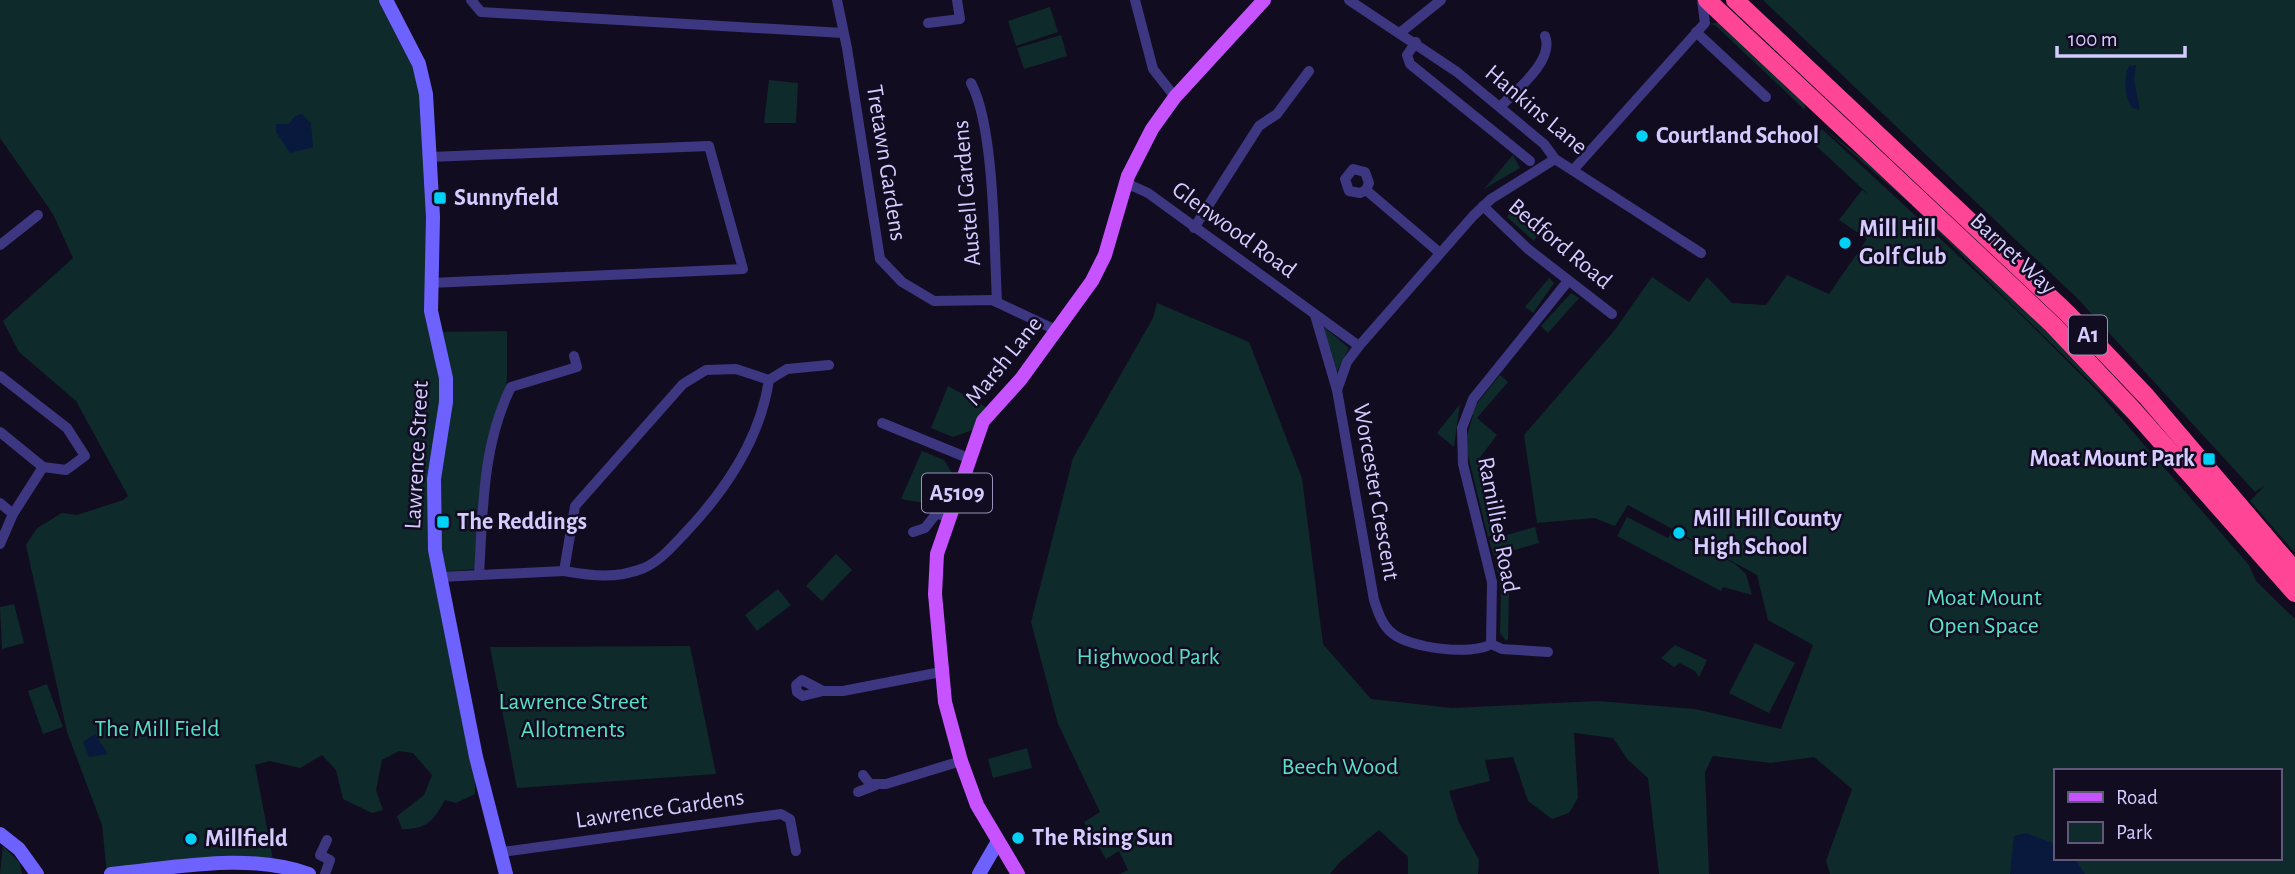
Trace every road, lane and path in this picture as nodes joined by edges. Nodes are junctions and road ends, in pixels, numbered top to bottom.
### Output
1 (386, 0) edge
2 (471, 0) edge
3 (837, 0) edge
4 (957, 0) edge
5 (1135, 0) edge
6 (1264, 0) edge
7 (1349, 0) edge
8 (1441, 0) edge
9 (1705, 0) edge
10 (1735, 0) edge
11 (928, 23) dead end
12 (1401, 32) junction
13 (1696, 32) junction
14 (843, 33) junction
15 (1545, 36) dead end
16 (1416, 42) junction
17 (1309, 71) dead end
18 (971, 83) dead end
19 (1175, 97) junction
20 (1766, 97) dead end
21 (1500, 107) junction
22 (430, 157) junction
23 (1555, 159) junction
24 (1530, 161) dead end
25 (1574, 169) junction
26 (1126, 183) junction
27 (1366, 190) dead end
28 (1483, 206) junction
29 (38, 215) dead end
30 (0, 227) edge
31 (1194, 228) junction
32 (4, 241) edge
33 (1440, 253) junction
34 (1701, 253) dead end
35 (1568, 281) junction
36 (430, 283) junction
37 (997, 302) junction
38 (1612, 314) dead end
39 (1315, 315) junction
40 (1058, 331) junction
41 (1359, 346) junction
42 (575, 356) dead end
43 (829, 365) dead end
44 (0, 376) edge
45 (769, 380) junction
46 (1337, 390) junction
47 (882, 423) dead end
48 (0, 432) edge
49 (968, 458) junction
50 (43, 467) junction
51 (0, 503) edge
52 (13, 514) junction
53 (949, 516) junction
54 (913, 532) dead end
55 (0, 544) edge
56 (564, 571) junction
57 (2295, 571) edge
58 (479, 575) junction
59 (440, 577) junction
60 (2295, 593) edge
61 (1491, 645) junction
62 (1548, 652) dead end
63 (941, 672) junction
64 (823, 691) dead end
65 (961, 761) junction
66 (863, 775) dead end
67 (877, 785) junction
68 (858, 792) dead end
69 (0, 834) edge
70 (327, 840) dead end
71 (997, 843) junction
72 (796, 851) dead end
73 (502, 852) junction
74 (1006, 858) junction
75 (983, 869) edge
76 (37, 874) edge
77 (111, 874) edge
78 (309, 874) edge
79 (325, 874) edge
80 (506, 874) edge
81 (1018, 874) edge

1 - 22 street, Lawrence Street
2 - 14 street
3 - 14 street, Tretawn Gardens
4 - 11 street
5 - 19 street
6 - 19 main road, Marsh Lane / A5109
7 - 12 street, Hankins Lane
8 - 12 street
9 - 13 street
9 - 60 highway, Barnet Way / A1
10 - 57 highway, Barnet Way / A1
12 - 16 street, Hankins Lane
13 - 20 street
13 - 25 street
14 - 37 street, Tretawn Gardens
15 - 21 street
16 - 21 street, Hankins Lane
16 - 24 street, Hankins Lane
17 - 31 street
18 - 37 street, Austell Gardens
19 - 26 main road, Marsh Lane / A5109
21 - 23 street, Hankins Lane
22 - 36 street, Lawrence Street
22 - 36 street
23 - 25 street, Hankins Lane
23 - 28 street, Worcester Crescent
25 - 34 street, Hankins Lane
26 - 31 street, Glenwood Road
26 - 40 main road, Marsh Lane / A5109
27 - 33 street
28 - 33 street, Worcester Crescent
28 - 35 street, Bedford Road
29 - 32 street
30 - 32 street
31 - 39 street, Glenwood Road
33 - 41 street, Worcester Crescent
35 - 38 street, Bedford Road
35 - 61 street, Ramillies Road
36 - 59 street, Lawrence Street
37 - 40 street, Tretawn Gardens
39 - 41 street, Glenwood Road
39 - 46 street
40 - 49 main road, Marsh Lane / A5109
41 - 46 street, Worcester Crescent
42 - 58 street
43 - 45 street
44 - 50 street
45 - 56 street
45 - 56 street
46 - 61 street, Worcester Crescent
47 - 49 street
48 - 50 street
49 - 53 main road, Marsh Lane / A5109
50 - 52 street
51 - 52 street
52 - 55 street
53 - 54 street
53 - 63 main road, Marsh Lane / A5109
56 - 58 street
58 - 59 street
59 - 73 street, Lawrence Street
61 - 62 street, Worcester Crescent
63 - 64 street
63 - 65 main road, Marsh Lane / A5109
65 - 67 street
65 - 71 main road, Marsh Lane / A5109
66 - 67 street
67 - 68 street
69 - 76 street
70 - 79 street
71 - 74 main road, Marsh Lane / A5109
71 - 75 street
72 - 73 street, Lawrence Gardens
73 - 80 street, Lawrence Street
74 - 75 street
74 - 81 main road, Marsh Lane / A5109
77 - 78 street

